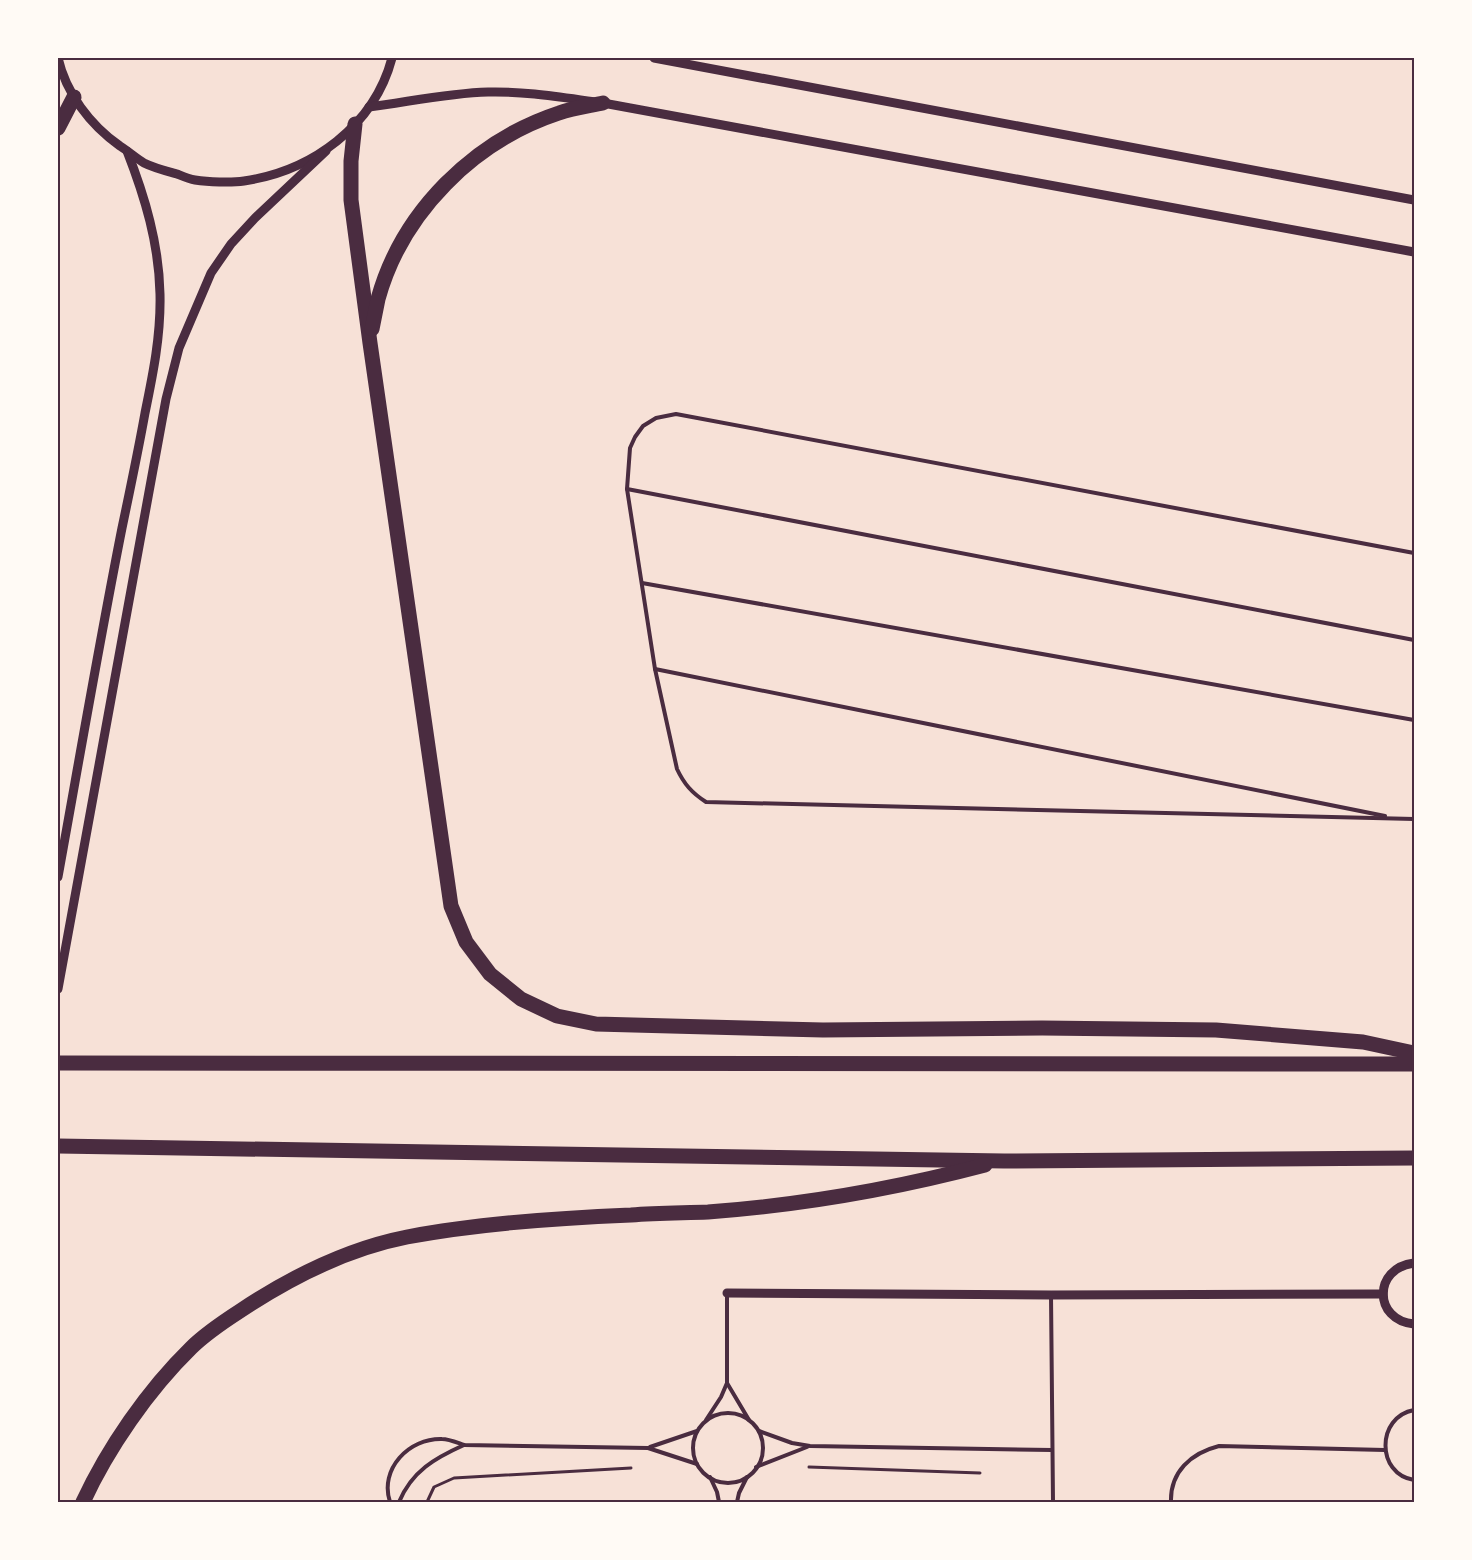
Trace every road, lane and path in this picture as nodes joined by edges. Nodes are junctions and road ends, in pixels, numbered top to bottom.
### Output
1 (392, 58) edge
2 (654, 58) edge
3 (58, 63) edge
4 (74, 97) junction
5 (603, 103) junction
6 (369, 107) junction
7 (355, 124) junction
8 (58, 128) edge
9 (127, 151) junction
10 (326, 151) junction
11 (1414, 200) edge
12 (1414, 252) edge
13 (370, 342) junction
14 (628, 489) junction
15 (1414, 553) edge
16 (642, 583) junction
17 (1414, 640) edge
18 (654, 669) junction
19 (1414, 720) edge
20 (1397, 818) junction
21 (1414, 819) edge
22 (58, 877) edge
23 (58, 989) edge
24 (1414, 1053) edge
25 (58, 1063) edge
26 (1414, 1064) edge
27 (58, 1146) edge
28 (1414, 1158) edge
29 (1004, 1161) junction
30 (1414, 1263) edge
31 (727, 1293) joint
32 (1383, 1294) junction
33 (1051, 1295) junction
34 (1414, 1324) edge
35 (727, 1383) junction
36 (1414, 1410) edge
37 (705, 1422) junction
38 (751, 1422) junction
39 (697, 1431) junction
40 (758, 1431) junction
41 (464, 1445) junction
42 (810, 1446) junction
43 (648, 1448) junction
44 (1052, 1450) junction
45 (1385, 1450) junction
46 (697, 1464) junction
47 (806, 1467) dead end
48 (632, 1468) dead end
49 (756, 1468) junction
50 (980, 1473) dead end
51 (747, 1476) junction
52 (710, 1477) junction
53 (1414, 1480) edge
54 (82, 1502) edge
55 (390, 1502) edge
56 (399, 1502) edge
57 (427, 1502) edge
58 (719, 1502) edge
59 (737, 1502) edge
60 (1052, 1502) edge
61 (1171, 1502) edge

1 - 6 street
2 - 11 street
3 - 4 street
4 - 8 highway
4 - 9 street
5 - 6 street
5 - 12 street
5 - 13 highway
6 - 7 street
7 - 10 street
7 - 13 highway
9 - 10 street
9 - 22 street
10 - 23 street
13 - 24 highway
14 - 15 lane
14 - 16 lane
14 - 17 lane
16 - 18 lane
16 - 19 lane
18 - 20 lane
18 - 20 lane
20 - 21 lane
25 - 26 highway
27 - 29 highway
28 - 29 highway
29 - 54 highway
30 - 32 street
31 - 33 street
31 - 35 lane
32 - 33 street
32 - 34 street
33 - 44 lane
35 - 37 lane
35 - 38 lane
36 - 45 lane
37 - 38 lane
37 - 39 lane
38 - 40 lane
39 - 43 lane
39 - 46 lane
40 - 42 lane
40 - 49 lane
41 - 43 lane
41 - 55 lane
41 - 56 lane
42 - 44 lane
42 - 49 lane
43 - 46 lane
44 - 60 lane
45 - 53 lane
45 - 61 lane
46 - 52 lane
47 - 50 path
48 - 57 path
49 - 51 lane
51 - 52 lane
51 - 59 lane
52 - 58 lane

